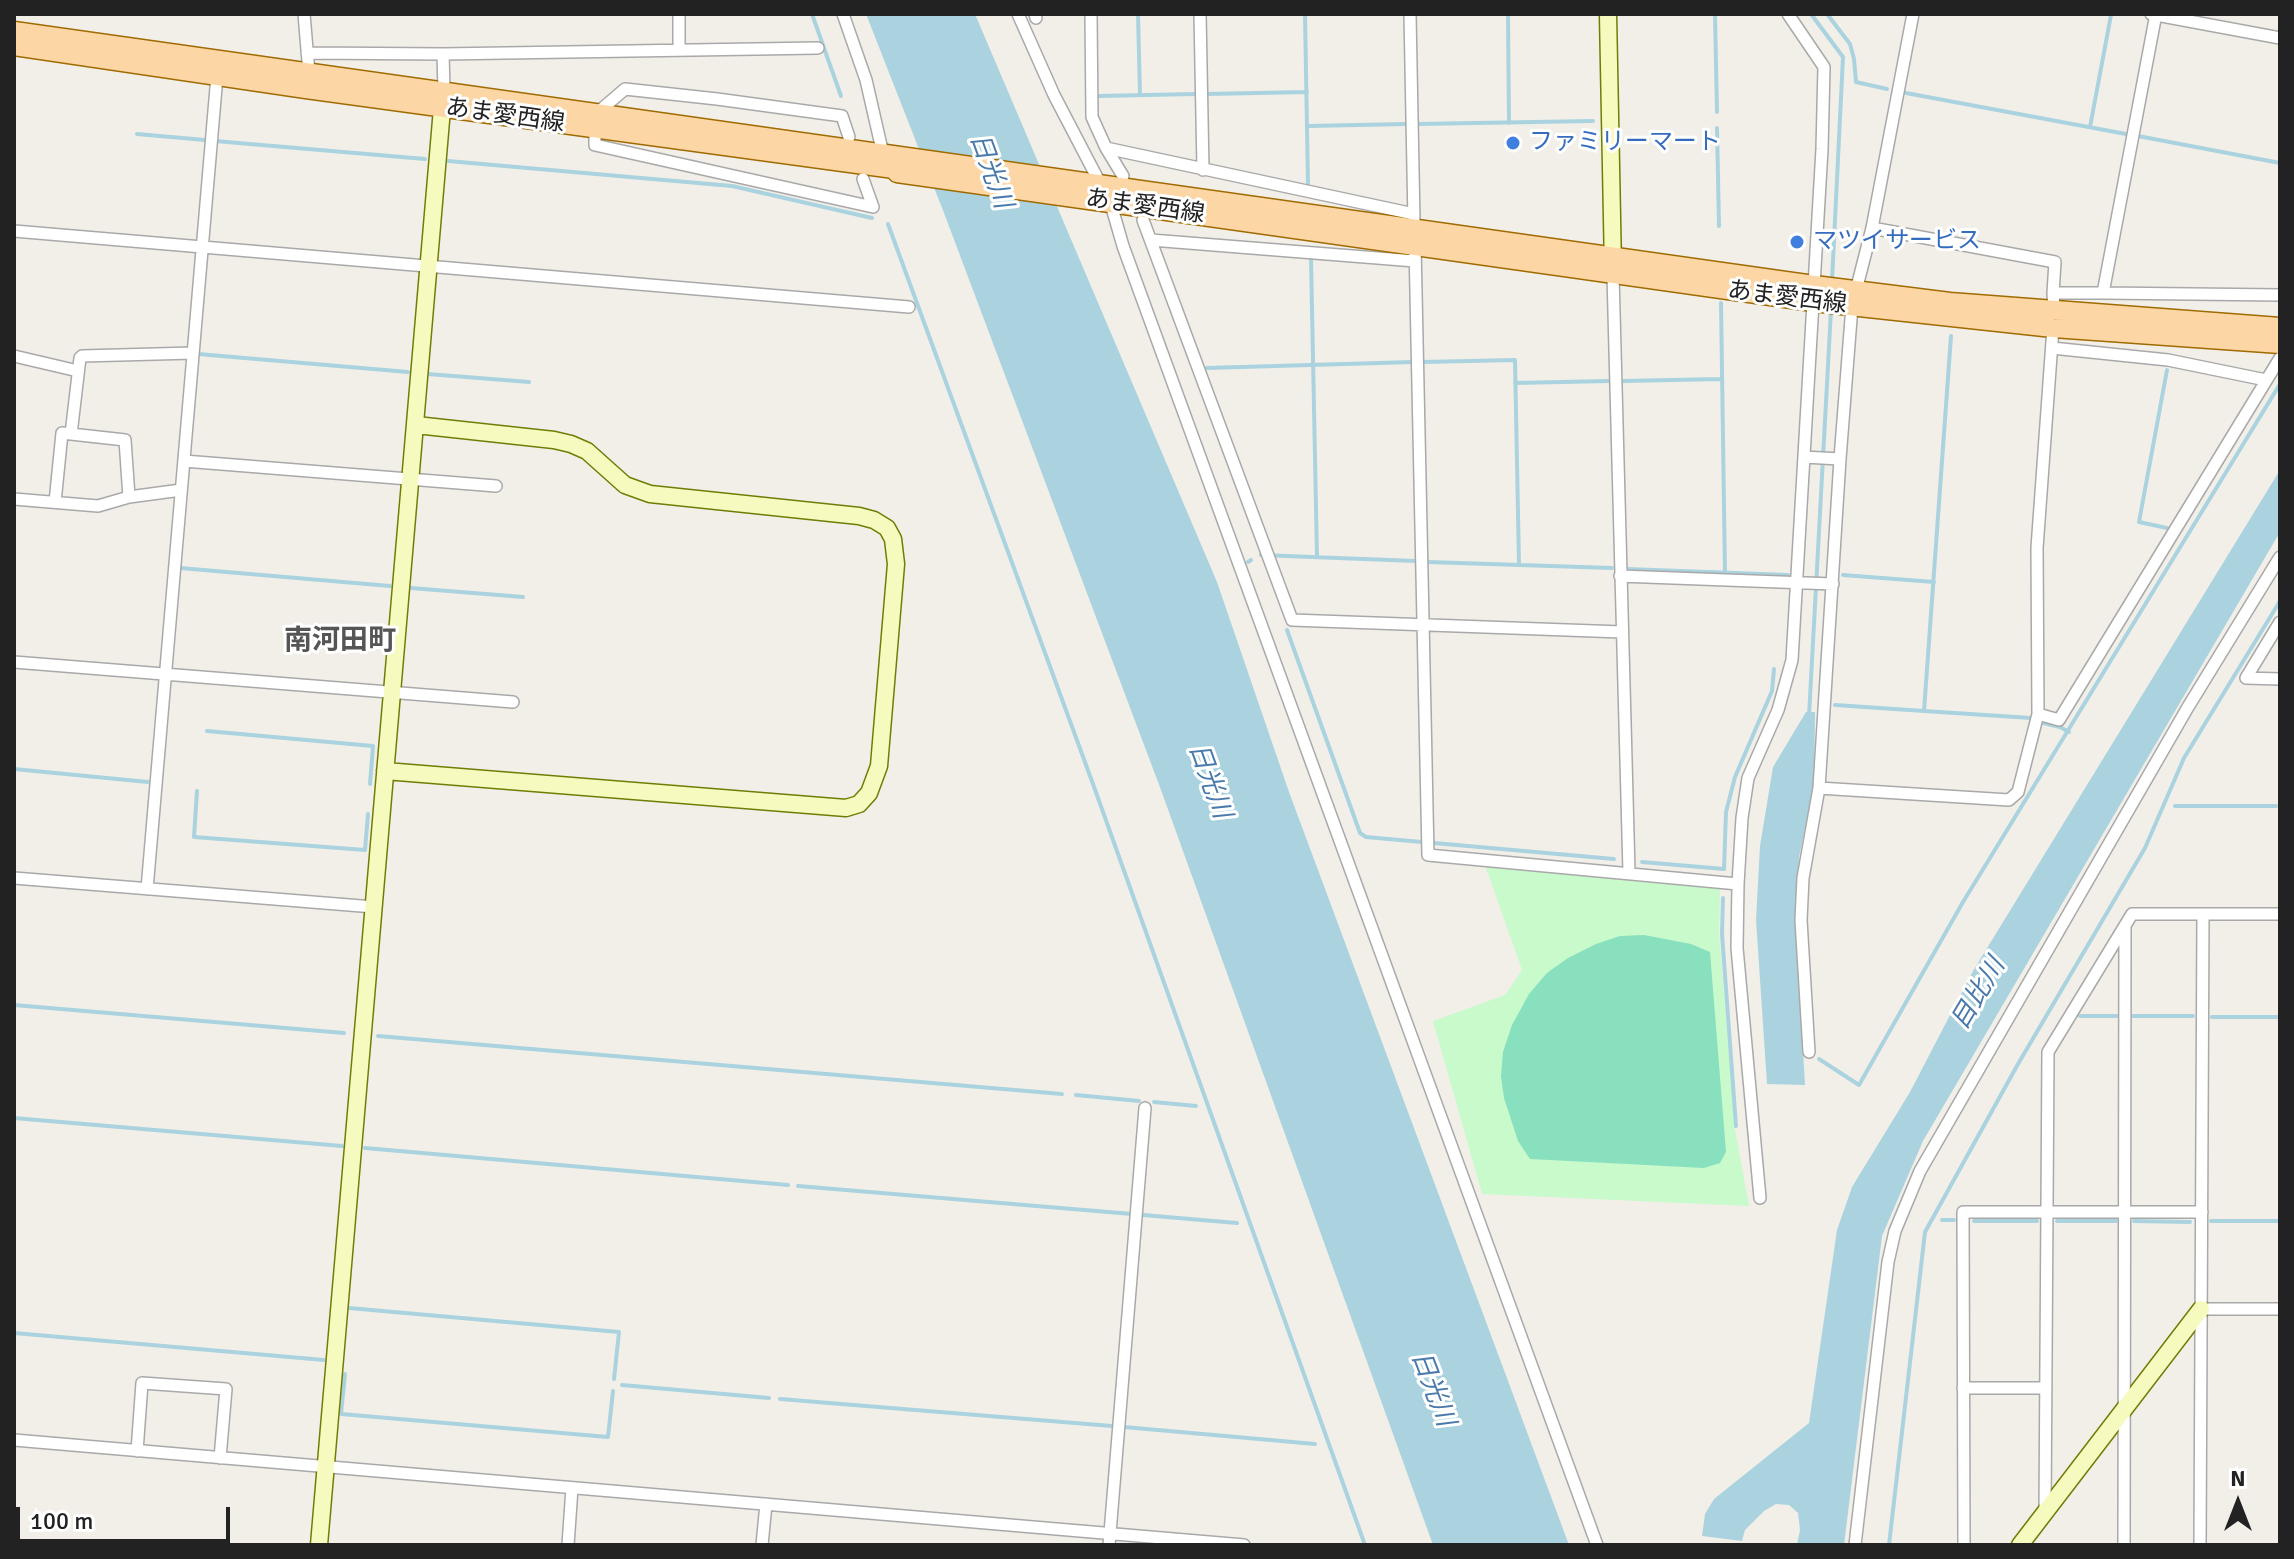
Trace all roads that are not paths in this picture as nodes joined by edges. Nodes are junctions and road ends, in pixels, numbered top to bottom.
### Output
1 (304, 14) edge
2 (679, 14) edge
3 (843, 14) edge
4 (1018, 14) edge
5 (1091, 14) edge
6 (1200, 14) edge
7 (1410, 14) edge
8 (1608, 14) edge
9 (1788, 14) edge
10 (1913, 14) edge
11 (2154, 14) edge
12 (14, 31) edge
13 (2280, 38) edge
14 (14, 46) edge
15 (818, 48) dead end
16 (679, 50) junction
17 (307, 53) junction
18 (443, 54) junction
19 (309, 73) junction
20 (217, 76) junction
21 (443, 99) junction
22 (596, 121) junction
23 (849, 137) dead end
24 (1106, 148) junction
25 (892, 161) junction
26 (1203, 170) junction
27 (1123, 176) dead end
28 (863, 179) dead end
29 (1097, 192) junction
30 (1143, 220) dead end
31 (1872, 228) junction
32 (14, 231) edge
33 (1414, 238) junction
34 (1151, 240) junction
35 (202, 248) junction
36 (429, 266) junction
37 (1613, 266) junction
38 (2103, 293) junction
39 (1817, 294) junction
40 (2280, 295) edge
41 (1848, 298) junction
42 (909, 307) dead end
43 (2053, 310) junction
44 (2278, 343) edge
45 (2052, 348) junction
46 (193, 353) junction
47 (14, 356) edge
48 (78, 371) junction
49 (2266, 380) junction
50 (416, 425) junction
51 (71, 434) junction
52 (1804, 457) junction
53 (1840, 459) junction
54 (184, 461) junction
55 (411, 479) junction
56 (496, 486) dead end
57 (181, 490) junction
58 (129, 497) junction
59 (14, 499) edge
60 (55, 502) junction
61 (2280, 557) edge
62 (1620, 576) junction
63 (1800, 583) junction
64 (1829, 584) junction
65 (2280, 622) edge
66 (1422, 625) junction
67 (1622, 632) junction
68 (14, 662) edge
69 (165, 675) junction
70 (2280, 679) edge
71 (392, 693) junction
72 (513, 702) dead end
73 (2038, 714) junction
74 (385, 771) junction
75 (1819, 788) junction
76 (1629, 872) junction
77 (14, 878) edge
78 (1738, 884) junction
79 (147, 889) junction
80 (374, 907) junction
81 (2203, 914) junction
82 (2280, 914) edge
83 (2125, 926) junction
84 (1809, 1052) dead end
85 (1145, 1108) dead end
86 (1760, 1198) dead end
87 (2047, 1212) junction
88 (2125, 1212) junction
89 (2202, 1212) junction
90 (2201, 1309) junction
91 (2280, 1309) edge
92 (1963, 1388) junction
93 (2046, 1388) junction
94 (2124, 1408) junction
95 (14, 1440) edge
96 (137, 1451) junction
97 (220, 1458) junction
98 (326, 1467) junction
99 (572, 1488) junction
100 (766, 1504) junction
101 (2045, 1512) junction
102 (1109, 1539) edge
103 (319, 1545) edge
104 (568, 1545) edge
105 (762, 1545) edge
106 (1244, 1545) edge
107 (1597, 1545) edge
108 (1855, 1545) edge
109 (1964, 1545) edge
110 (2020, 1545) edge
111 (2124, 1545) edge
112 (2200, 1545) edge

1 - 17 street
2 - 16 street
3 - 25 street
4 - 29 street
5 - 24 street
6 - 26 street
7 - 33 street
8 - 37 street
9 - 39 street
10 - 31 street
11 - 13 street
11 - 38 street
12 - 19 main road, あま愛西線
14 - 20 main road, あま愛西線
15 - 16 street
16 - 18 street
17 - 18 street
17 - 19 street
18 - 21 street
19 - 21 main road, あま愛西線
20 - 21 main road, あま愛西線
20 - 35 street
21 - 22 main road, あま愛西線
21 - 36 street
22 - 23 street
22 - 25 main road, あま愛西線
22 - 28 street
24 - 26 street
24 - 27 street
25 - 29 main road, あま愛西線
26 - 33 street
29 - 33 main road, あま愛西線
29 - 107 street
30 - 34 street
31 - 41 street
31 - 43 street
32 - 35 street
33 - 34 street
33 - 37 main road, あま愛西線
33 - 66 street
34 - 66 street
35 - 36 street
35 - 46 street
36 - 42 street
36 - 50 street
37 - 39 main road, あま愛西線
37 - 62 street
38 - 40 street
38 - 43 street
39 - 41 main road, あま愛西線
39 - 52 street
41 - 43 main road, あま愛西線
41 - 53 street
43 - 44 main road, あま愛西線
43 - 45 street
44 - 49 street
45 - 49 street
45 - 73 street
46 - 48 street
46 - 54 street
47 - 48 street
48 - 51 street
49 - 73 street
50 - 55 street
50 - 74 street
51 - 58 street
51 - 60 street
52 - 53 street
52 - 63 street
53 - 64 street
54 - 55 street
54 - 57 street
55 - 56 street
55 - 71 street
57 - 58 street
57 - 69 street
58 - 60 street
59 - 60 street
61 - 108 street
62 - 63 street
62 - 67 street
63 - 64 street
63 - 78 street
64 - 75 street
65 - 70 street
66 - 67 street
66 - 76 street
67 - 76 street
68 - 69 street
69 - 71 street
69 - 79 street
71 - 72 street
71 - 74 street
73 - 75 street
74 - 80 street
75 - 84 street
76 - 78 street
77 - 79 street
78 - 86 street
79 - 80 street
80 - 98 street
81 - 82 street
81 - 83 street
81 - 89 street
83 - 87 street
83 - 88 street
85 - 102 street
87 - 88 street
87 - 92 street
87 - 93 street
88 - 89 street
88 - 94 street
89 - 90 street
90 - 91 street
90 - 94 street
90 - 112 street
92 - 93 street
92 - 109 street
93 - 101 street
94 - 101 street
94 - 111 street
95 - 96 street
96 - 97 street
96 - 97 street
97 - 98 street
98 - 99 street
98 - 103 street
99 - 100 street
99 - 104 street
100 - 102 street
100 - 105 street
101 - 110 street
102 - 106 street

